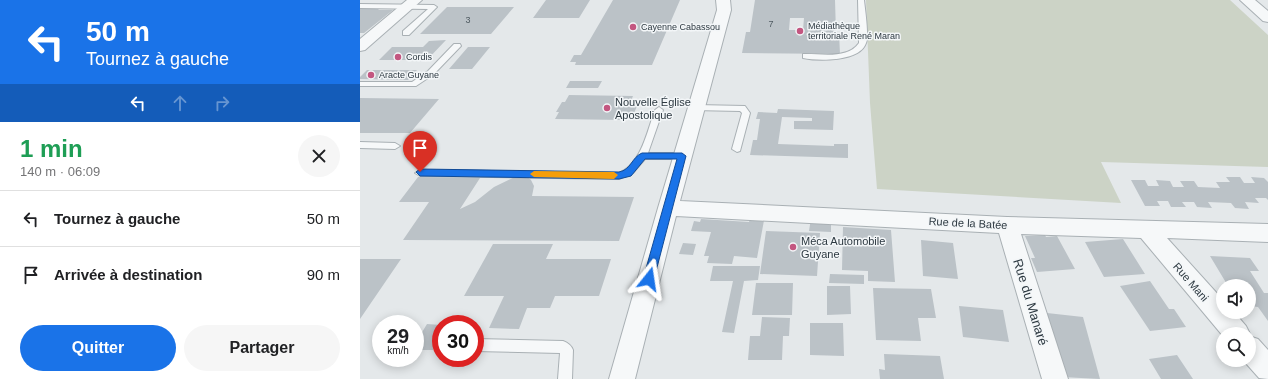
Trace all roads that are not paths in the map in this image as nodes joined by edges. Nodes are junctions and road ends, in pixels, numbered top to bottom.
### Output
1 (723, 0) edge
2 (861, 0) edge
3 (411, 3) edge
4 (360, 6) edge
5 (1258, 6) edge
6 (1268, 18) edge
7 (406, 33) dead end
8 (457, 46) dead end
9 (360, 47) edge
10 (806, 56) dead end
11 (360, 84) edge
12 (696, 108) junction
13 (660, 110) dead end
14 (360, 145) edge
15 (395, 146) dead end
16 (737, 148) dead end
17 (642, 156) junction
18 (682, 156) junction
19 (420, 172) dead end
20 (668, 208) junction
21 (1007, 225) junction
22 (1146, 229) junction
23 (1268, 233) edge
24 (1231, 327) edge
25 (484, 345) edge
26 (1256, 356) edge
27 (1268, 370) edge
28 (565, 379) edge
29 (622, 379) edge
30 (1055, 379) edge

1 - 12 street
2 - 10 lane
3 - 4 lane
3 - 7 lane
3 - 9 street
5 - 6 street
8 - 11 lane
12 - 16 lane
12 - 18 street
13 - 17 lane
14 - 15 lane
17 - 18 lane
17 - 19 lane
18 - 20 street
20 - 21 street, Rue de la Batée
20 - 29 street
21 - 22 street, Rue de la Batée
21 - 30 street, Rue du Manaré
22 - 23 street, Rue de la Batée
22 - 24 street, Rue Mani
25 - 28 lane
26 - 27 street

